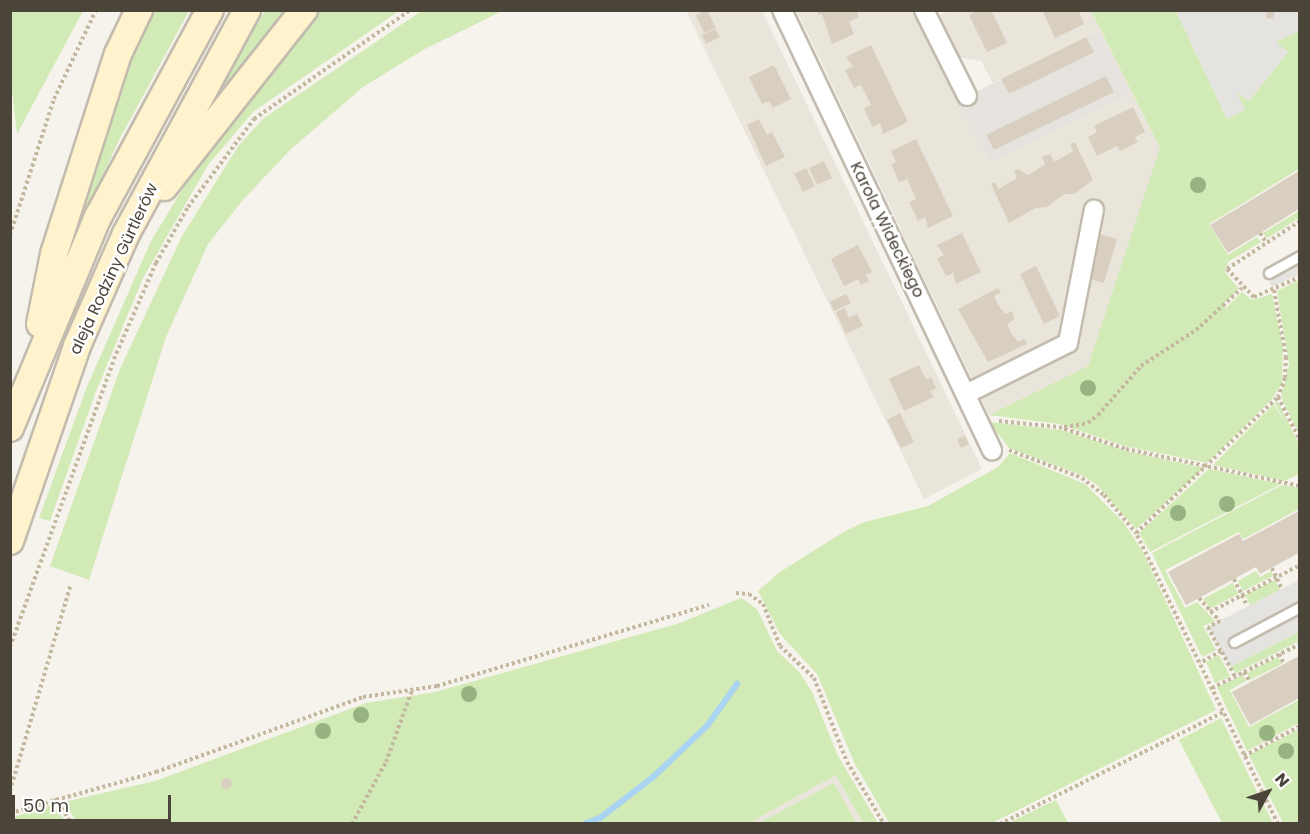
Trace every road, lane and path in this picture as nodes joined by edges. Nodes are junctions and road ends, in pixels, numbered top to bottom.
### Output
1 (96, 10) edge
2 (139, 10) edge
3 (210, 10) edge
4 (247, 10) edge
5 (304, 10) edge
6 (410, 10) edge
7 (782, 10) edge
8 (924, 10) edge
9 (967, 96) dead end
10 (1094, 209) dead end
11 (1299, 221) edge
12 (1260, 233) dead end
13 (126, 234) junction
14 (10, 235) edge
15 (1266, 242) junction
16 (1299, 256) edge
17 (1230, 264) dead end
18 (1269, 273) dead end
19 (1242, 288) dead end
20 (1274, 290) dead end
21 (32, 368) junction
22 (966, 394) junction
23 (1278, 397) junction
24 (995, 420) dead end
25 (1059, 427) junction
26 (10, 428) edge
27 (1299, 440) edge
28 (996, 447) joint
29 (1208, 466) junction
30 (1299, 486) edge
31 (1136, 533) junction
32 (10, 541) edge
33 (1299, 565) edge
34 (1272, 568) dead end
35 (1276, 577) junction
36 (1234, 579) dead end
37 (71, 584) dead end
38 (1282, 589) dead end
39 (736, 593) dead end
40 (1242, 595) junction
41 (1199, 597) dead end
42 (709, 605) dead end
43 (1247, 606) dead end
44 (1299, 607) edge
45 (1210, 612) junction
46 (1234, 642) dead end
47 (1299, 644) edge
48 (10, 647) edge
49 (1221, 651) junction
50 (1279, 654) junction
51 (1200, 663) junction
52 (1284, 664) dead end
53 (1244, 672) junction
54 (1235, 676) junction
55 (1250, 682) dead end
56 (1212, 688) junction
57 (412, 690) junction
58 (1224, 712) junction
59 (1299, 726) edge
60 (1244, 756) junction
61 (10, 791) edge
62 (55, 798) junction
63 (10, 813) edge
64 (72, 824) edge
65 (352, 824) edge
66 (884, 824) edge
67 (999, 824) edge
68 (1278, 824) edge

1 - 14 path
2 - 21 main road
3 - 21 main road, aleja Rodziny Gürtlerów
4 - 13 main road, aleja Rodziny Gürtlerów
5 - 13 main road
6 - 48 path
7 - 22 street, Karola Wideckiego
8 - 9 street
10 - 22 street
11 - 15 path
12 - 15 path
13 - 32 main road, aleja Rodziny Gürtlerów
15 - 17 path
16 - 18 lane
19 - 25 path
20 - 23 path
21 - 26 main road, aleja Rodziny Gürtlerów
22 - 28 street, Karola Wideckiego
23 - 27 path
23 - 29 path
24 - 25 path
25 - 29 path
28 - 31 path
29 - 30 path
29 - 31 path
31 - 51 path
33 - 35 path
34 - 35 path
35 - 38 path
35 - 40 path
36 - 40 path
37 - 61 path
39 - 66 path
40 - 43 path
40 - 45 path
41 - 45 path
42 - 57 path
44 - 46 lane
45 - 49 path
47 - 50 path
49 - 51 path
49 - 54 path
50 - 52 path
50 - 53 path
51 - 56 path
53 - 54 path
53 - 55 path
54 - 56 path
56 - 58 path
57 - 62 path
57 - 65 path
58 - 60 path
58 - 67 path
59 - 60 path
60 - 68 path
62 - 63 path
62 - 64 path

